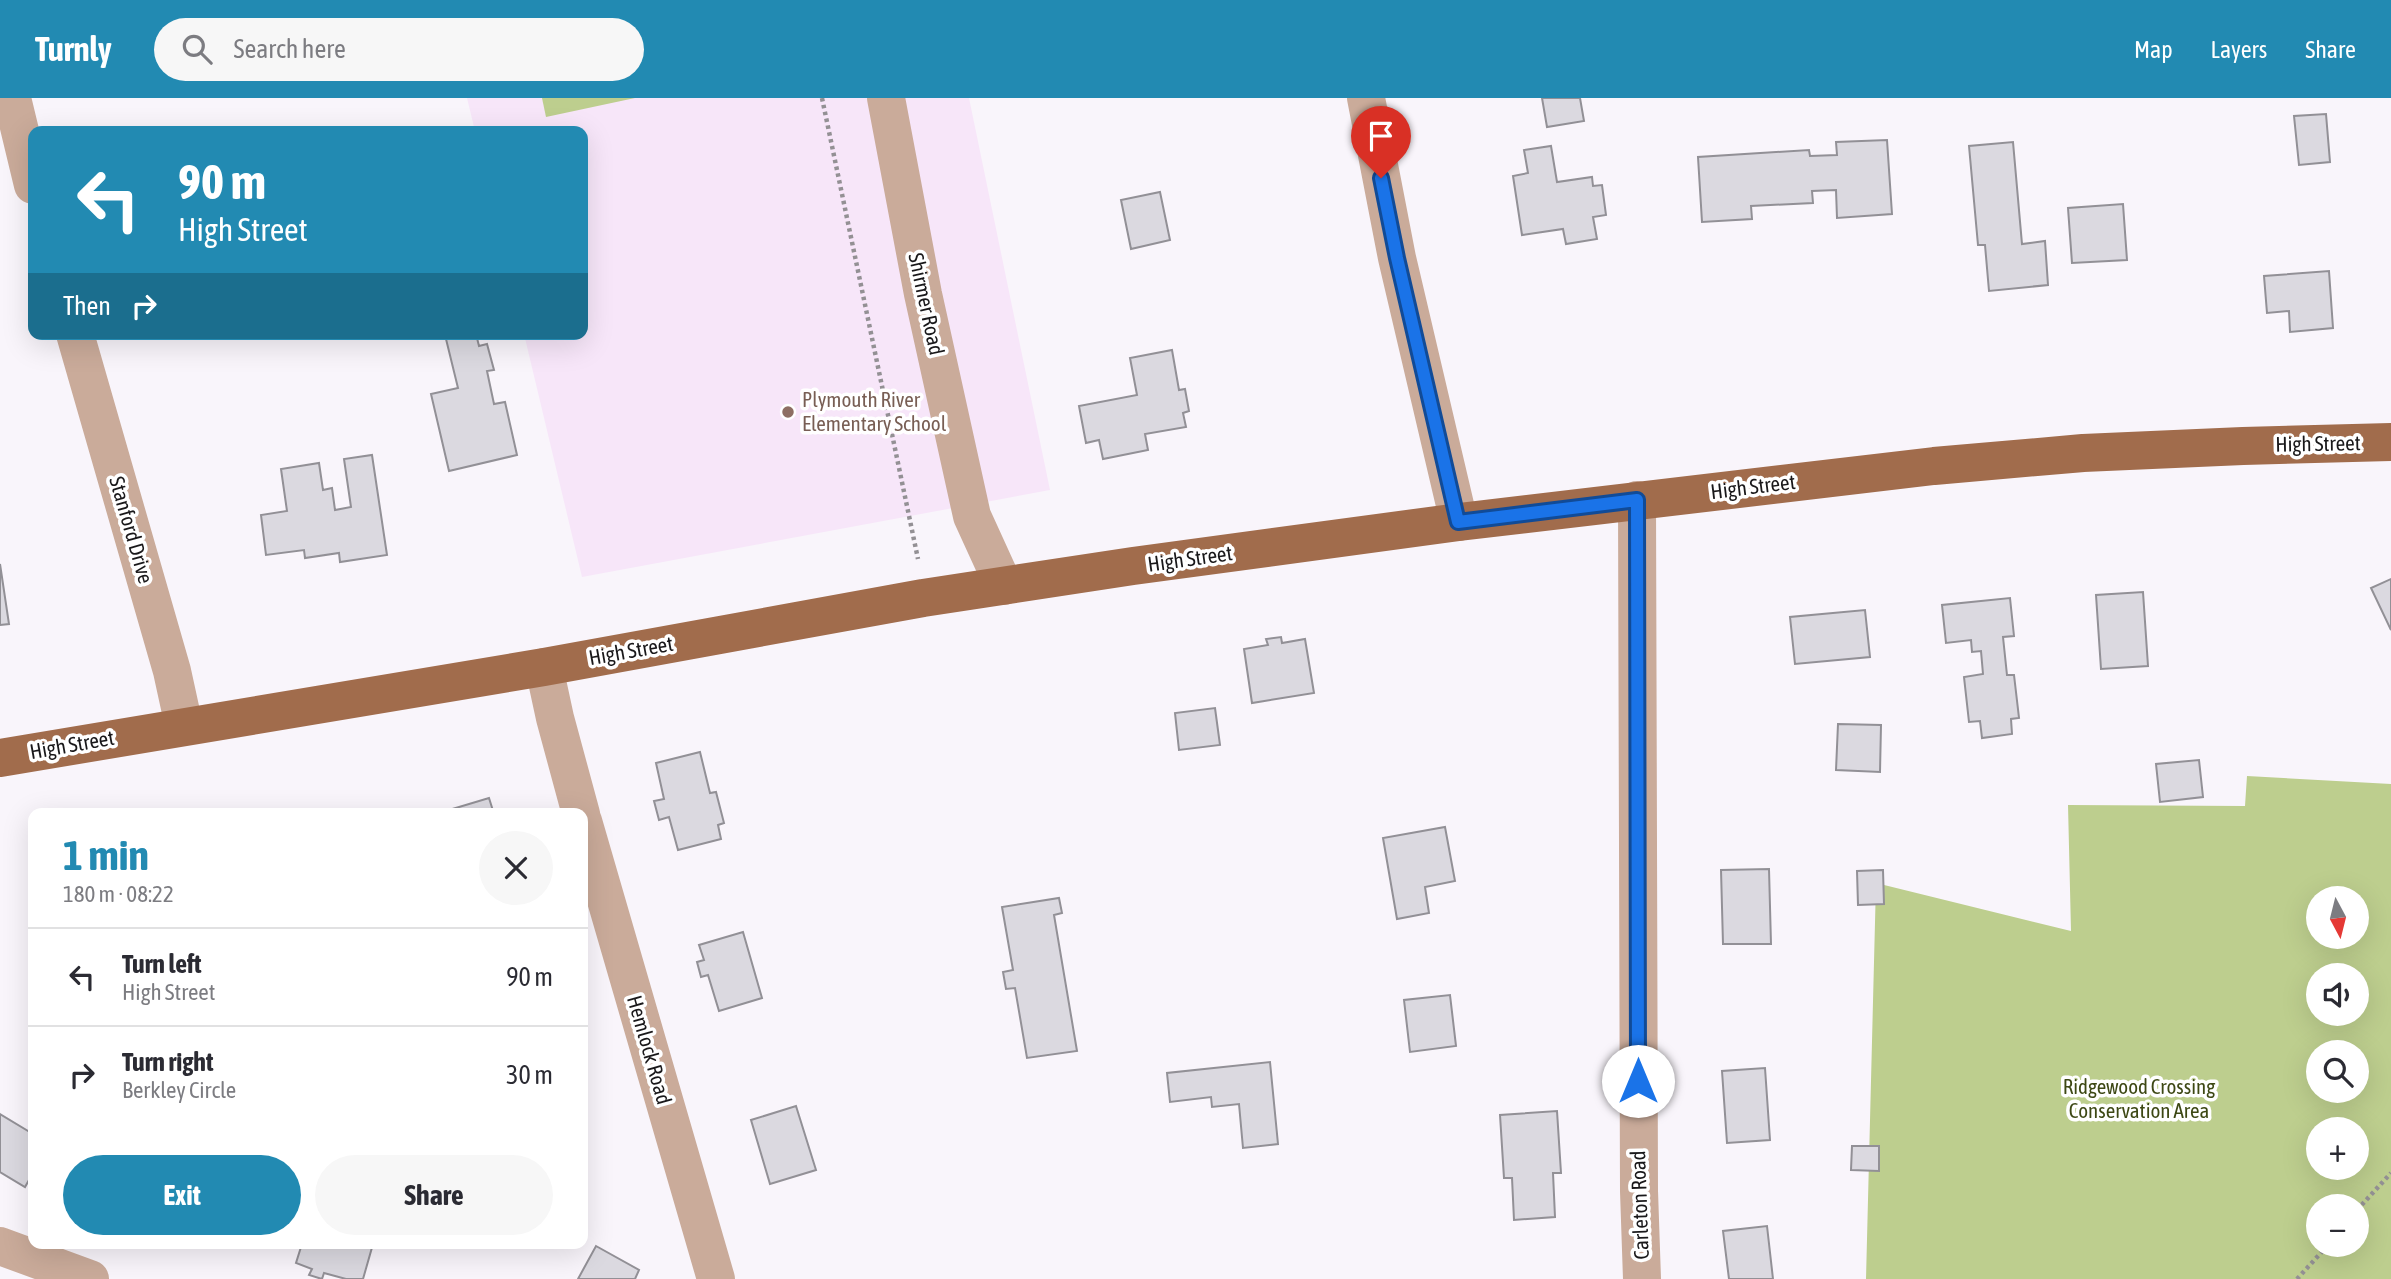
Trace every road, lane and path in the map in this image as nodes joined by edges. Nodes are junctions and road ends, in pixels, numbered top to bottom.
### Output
1 (12, 98) edge
2 (822, 98) edge
3 (886, 98) edge
4 (1366, 98) edge
5 (28, 164) edge
6 (77, 340) edge
7 (2391, 442) edge
8 (1637, 500) junction
9 (1458, 522) junction
10 (919, 563) dead end
11 (1004, 586) junction
12 (544, 667) junction
13 (184, 726) junction
14 (0, 758) edge
15 (579, 808) edge
16 (588, 838) edge
17 (2391, 1172) edge
18 (2369, 1197) edge
19 (0, 1246) edge
20 (2317, 1257) edge
21 (90, 1279) edge
22 (716, 1279) edge
23 (1642, 1279) edge
24 (2297, 1279) edge

1 - 5 street
2 - 10 path
3 - 11 street, Shirmer Road
4 - 9 street
6 - 13 street, Stanford Drive
7 - 8 main road, High Street
8 - 9 main road, High Street
8 - 23 street, Carleton Road
9 - 11 main road, High Street
11 - 12 main road, High Street
12 - 13 main road, High Street
12 - 15 street
13 - 14 main road, High Street
16 - 22 street, Hemlock Road
17 - 18 path
19 - 21 street
20 - 24 path

